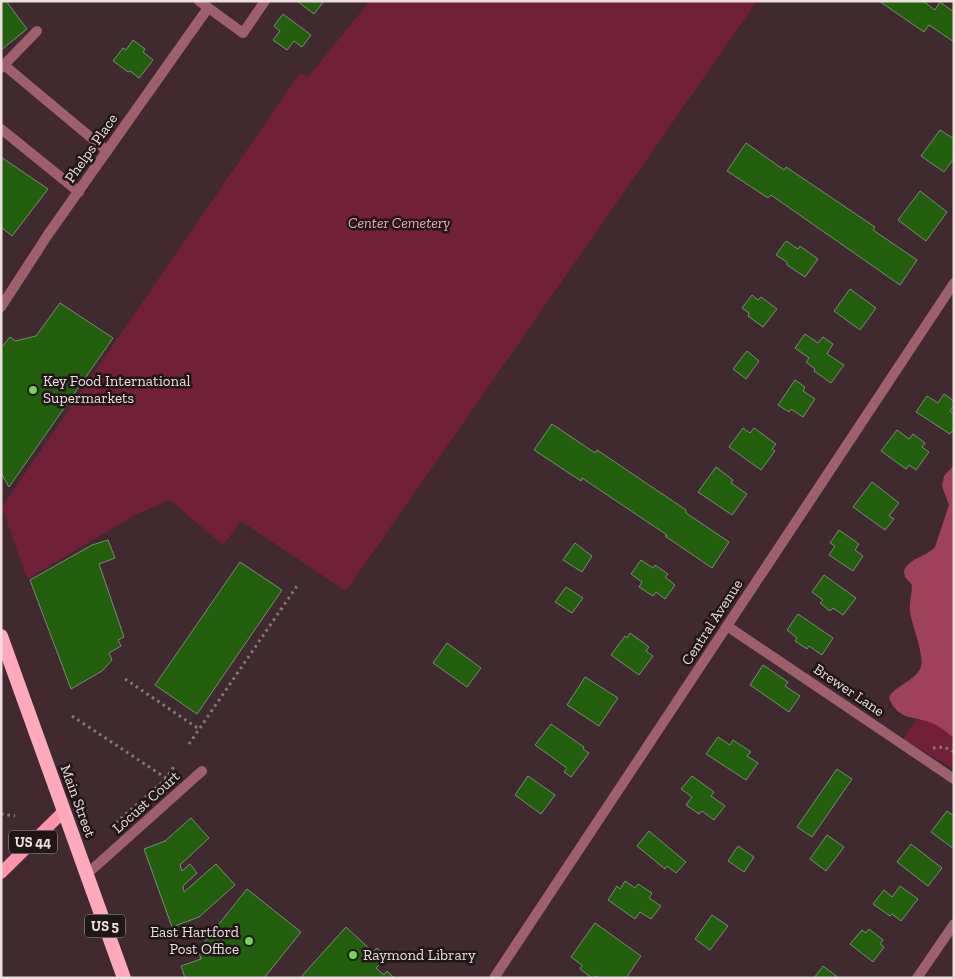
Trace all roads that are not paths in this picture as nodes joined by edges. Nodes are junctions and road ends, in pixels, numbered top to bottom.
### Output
1 (199, 1) edge
2 (265, 1) edge
3 (208, 8) junction
4 (37, 30) dead end
5 (2, 66) edge
6 (1, 129) edge
7 (107, 151) junction
8 (78, 192) junction
9 (954, 283) edge
10 (1, 307) edge
11 (727, 626) junction
12 (1, 636) edge
13 (202, 771) dead end
14 (954, 779) edge
15 (64, 811) junction
16 (1, 874) edge
17 (86, 874) junction
18 (954, 924) edge
19 (124, 978) edge
20 (494, 978) edge
21 (916, 978) edge

1 - 3 street
2 - 3 street
3 - 7 street, Phelps Place
4 - 5 street
5 - 7 street
6 - 8 street
7 - 8 street, Phelps Place
8 - 10 street, Phelps Place
9 - 11 street, Central Avenue
11 - 14 street, Brewer Lane
11 - 20 street, Central Avenue
12 - 15 highway, Main Street / US 5
13 - 17 street, Locust Court
15 - 16 main road, US 44
15 - 17 highway, Main Street / US 5
17 - 19 highway, Main Street / US 5
18 - 21 street

